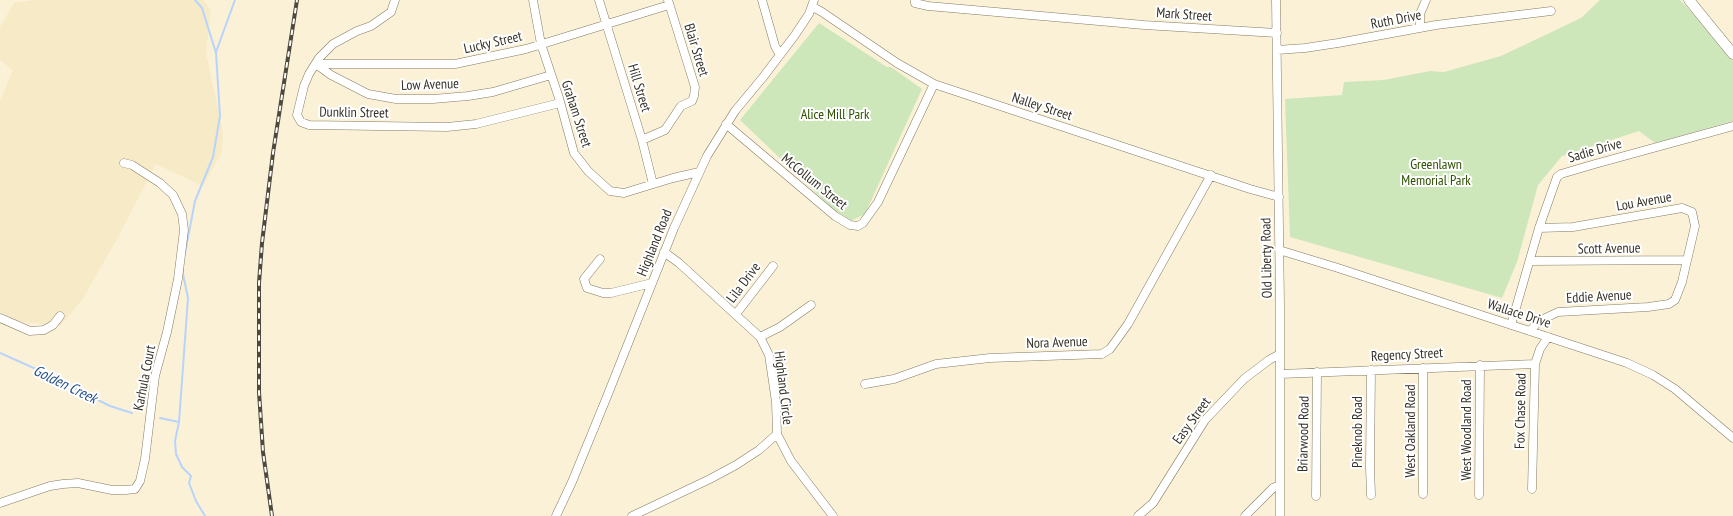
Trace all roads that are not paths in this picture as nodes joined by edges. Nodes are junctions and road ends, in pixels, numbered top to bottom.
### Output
1 (395, 0) edge
2 (533, 0) edge
3 (599, 0) edge
4 (762, 0) edge
5 (915, 0) edge
6 (1276, 0) edge
7 (1426, 0) edge
8 (1688, 0) edge
9 (669, 3) edge
10 (813, 4) edge
11 (1551, 11) dead end
12 (606, 25) junction
13 (1420, 28) junction
14 (1277, 34) junction
15 (541, 44) junction
16 (1277, 50) junction
17 (1733, 54) edge
18 (780, 55) junction
19 (316, 64) junction
20 (551, 75) junction
21 (934, 84) junction
22 (560, 103) junction
23 (726, 124) junction
24 (1733, 126) edge
25 (642, 140) junction
26 (124, 163) dead end
27 (699, 172) junction
28 (1211, 175) junction
29 (653, 184) junction
30 (1279, 197) junction
31 (1540, 228) junction
32 (1279, 250) junction
33 (664, 252) junction
34 (600, 259) dead end
35 (1687, 260) junction
36 (1530, 262) junction
37 (773, 266) dead end
38 (652, 283) junction
39 (1676, 300) joint
40 (811, 305) dead end
41 (736, 314) junction
42 (60, 316) dead end
43 (0, 318) edge
44 (1511, 325) junction
45 (1530, 331) junction
46 (760, 336) junction
47 (1548, 337) junction
48 (1280, 354) junction
49 (1535, 364) junction
50 (1480, 365) junction
51 (1423, 368) junction
52 (1371, 370) junction
53 (1317, 372) junction
54 (1280, 374) junction
55 (864, 384) dead end
56 (776, 434) junction
57 (1733, 438) edge
58 (1280, 485) junction
59 (1532, 490) dead end
60 (1423, 494) dead end
61 (1371, 495) dead end
62 (1479, 495) dead end
63 (1316, 496) dead end
64 (0, 503) edge
65 (557, 514) edge
66 (566, 516) edge
67 (632, 516) edge
68 (833, 516) edge
69 (1138, 516) edge
70 (1244, 516) edge
71 (1280, 516) edge

1 - 19 street, Dunklin Street
2 - 15 street, Graham Street
3 - 12 street, Hill Street
4 - 18 street
5 - 14 street, Mark Street
6 - 14 street, Old Liberty Road
7 - 13 street
8 - 17 main road
9 - 12 street, Lucky Street
9 - 25 street, Blair Street
10 - 18 street, Highland Road
10 - 21 street, Nalley Street
11 - 13 street, Ruth Drive
12 - 15 street, Lucky Street
12 - 25 street, Hill Street
13 - 16 street, Ruth Drive
14 - 16 street, Old Liberty Road
15 - 19 street, Lucky Street
15 - 20 street, Graham Street
16 - 30 street, Old Liberty Road
18 - 23 street, Highland Road
19 - 20 street, Low Avenue
19 - 22 street, Dunklin Street
20 - 22 street, Graham Street
21 - 23 street, McCollum Street
21 - 28 street, Nalley Street
22 - 29 street, Graham Street
23 - 27 street, Highland Road
24 - 31 street, Sadie Drive
25 - 29 street, Hill Street
26 - 64 street, Karhula Court
27 - 29 street, Graham Street
27 - 33 street, Highland Road
28 - 30 street, Nalley Street
28 - 55 street, Nora Avenue
30 - 32 street, Old Liberty Road
31 - 35 street, Lou Avenue
31 - 36 street, Sadie Drive
32 - 44 street, Wallace Drive
32 - 48 street, Old Liberty Road
33 - 38 street, Highland Road
33 - 41 street, Highland Circle
34 - 38 street
35 - 36 street, Scott Avenue
35 - 39 street, Lou Avenue
36 - 44 street, Sadie Drive
37 - 41 street, Lila Drive
38 - 65 street, Highland Road
39 - 45 street, Eddie Avenue
40 - 46 street
41 - 46 street, Highland Circle
42 - 43 street
44 - 45 street, Wallace Drive
45 - 47 street, Wallace Drive
46 - 56 street, Highland Circle
47 - 49 street, Fox Chase Road
47 - 57 street, Wallace Drive
48 - 54 street, Old Liberty Road
48 - 69 street, Easy Street
49 - 50 street, Regency Street
49 - 59 street, Fox Chase Road
50 - 51 street, Regency Street
50 - 62 street, West Woodland Road
51 - 52 street, Regency Street
51 - 60 street, West Oakland Road
52 - 53 street, Regency Street
52 - 61 street, Pineknob Road
53 - 54 street, Regency Street
53 - 63 street, Briarwood Road
54 - 58 street, Old Liberty Road
56 - 67 street, Highland Circle
56 - 68 street
58 - 70 street
58 - 71 street, Old Liberty Road
65 - 66 street

